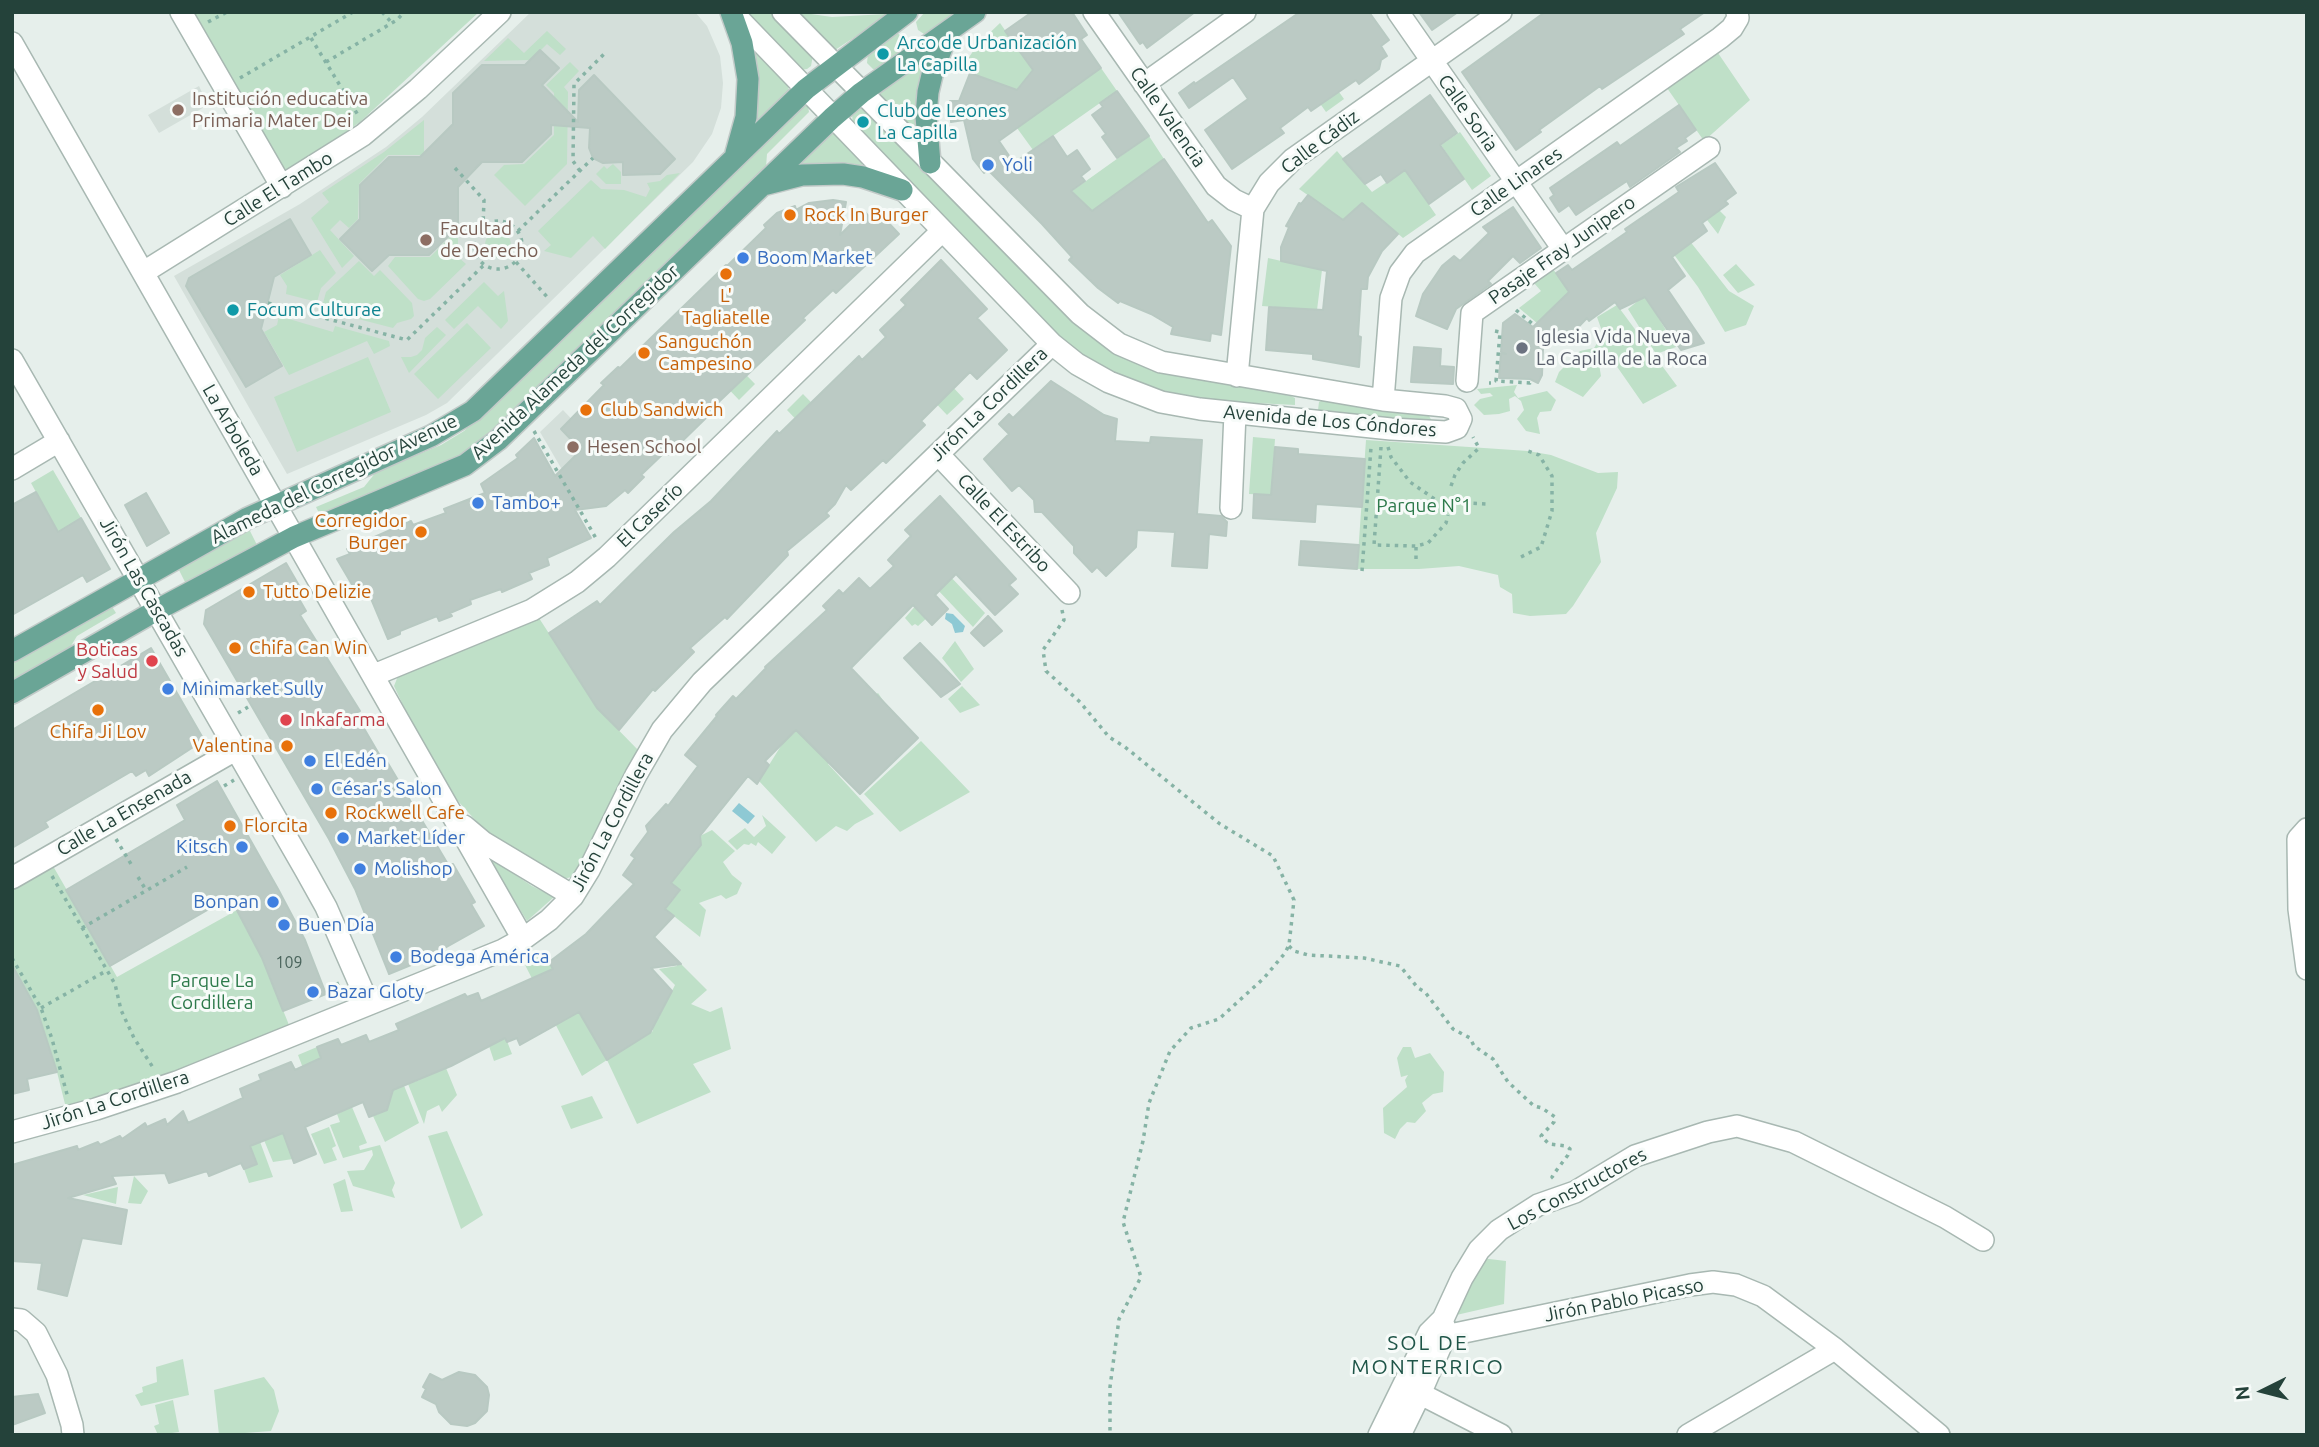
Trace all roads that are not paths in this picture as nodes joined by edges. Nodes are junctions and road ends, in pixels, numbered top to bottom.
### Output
1 (181, 12) edge
2 (500, 12) edge
3 (731, 12) edge
4 (783, 12) edge
5 (975, 12) edge
6 (1094, 12) edge
7 (1245, 12) edge
8 (1398, 12) edge
9 (1501, 12) edge
10 (903, 15) edge
11 (1737, 15) edge
12 (949, 30) junction
13 (12, 43) edge
14 (922, 50) junction
15 (1432, 61) junction
16 (834, 65) junction
17 (1144, 84) junction
18 (806, 89) junction
19 (861, 93) junction
20 (832, 118) junction
21 (1709, 148) dead end
22 (736, 156) junction
23 (930, 163) junction
24 (1516, 181) junction
25 (761, 186) junction
26 (282, 187) junction
27 (902, 190) junction
28 (1253, 209) junction
29 (942, 231) junction
30 (1563, 249) junction
31 (144, 272) junction
32 (1052, 344) junction
33 (12, 360) edge
34 (1237, 376) junction
35 (1467, 382) dead end
36 (1310, 388) junction
37 (1383, 400) junction
38 (1236, 413) junction
39 (1306, 420) junction
40 (60, 441) junction
41 (938, 454) junction
42 (12, 468) edge
43 (276, 505) junction
44 (1231, 508) dead end
45 (294, 537) junction
46 (139, 578) junction
47 (1063, 585) road end
48 (157, 610) junction
49 (12, 651) edge
50 (374, 675) junction
51 (12, 694) edge
52 (237, 749) junction
53 (454, 818) junction
54 (2307, 829) edge
55 (12, 877) edge
56 (573, 896) junction
57 (523, 939) junction
58 (2307, 969) edge
59 (368, 1003) junction
60 (12, 1132) edge
61 (1983, 1240) dead end
62 (12, 1319) edge
63 (1439, 1329) junction
64 (1835, 1349) junction
65 (1412, 1390) junction
66 (73, 1435) edge
67 (1379, 1435) edge
68 (1400, 1435) edge
69 (1501, 1435) edge
70 (1688, 1435) edge
71 (1939, 1435) edge

1 - 26 street
2 - 26 street, Calle El Tambo
3 - 18 street, Avenida de Los Cóndores
3 - 22 main road
4 - 16 street, Avenida de Los Cóndores
5 - 12 main road, Avenida Alameda del Corregidor
6 - 17 street, Calle Valencia
7 - 17 street
8 - 15 street, Calle Soria
9 - 15 street, Calle Cádiz
10 - 14 main road
10 - 16 main road
11 - 24 street, Calle Linares
12 - 14 main road, Avenida Alameda del Corregidor
12 - 23 main road
13 - 31 street, La Arboleda
14 - 19 main road, Avenida Alameda del Corregidor
15 - 24 street, Calle Soria
15 - 28 street, Calle Cádiz
16 - 18 main road
16 - 19 street, Avenida de Los Cóndores
17 - 28 street, Calle Valencia
18 - 20 street, Avenida de Los Cóndores
18 - 22 main road, Alameda del Corregidor Avenue
19 - 20 main road, Avenida Alameda del Corregidor
19 - 23 street, Avenida de Los Cóndores
20 - 25 main road, Avenida Alameda del Corregidor
20 - 27 street, Avenida de Los Cóndores
21 - 30 street, Pasaje Fray Junipero
22 - 43 main road, Alameda del Corregidor Avenue
23 - 34 street, Avenida de Los Cóndores
24 - 30 street, Calle Soria
24 - 37 street, Calle Linares
25 - 27 main road
25 - 45 main road, Avenida Alameda del Corregidor
26 - 31 street, Calle El Tambo
27 - 29 street, Avenida de Los Cóndores
28 - 34 street, Calle Cádiz
29 - 32 street, Avenida de Los Cóndores
29 - 50 street, El Caserío
30 - 35 street, Pasaje Fray Junipero
31 - 43 street, La Arboleda
32 - 38 street, Avenida de Los Cóndores
32 - 41 street, Jirón La Cordillera
33 - 40 street, Jirón Las Cascadas
34 - 36 street, Avenida de Los Cóndores
36 - 37 street, Avenida de Los Cóndores
36 - 39 street
37 - 39 street, Avenida de Los Cóndores
38 - 39 street, Avenida de Los Cóndores
38 - 44 street
40 - 42 street
40 - 46 street, Jirón Las Cascadas
41 - 47 street, Calle El Estribo
41 - 56 street, Jirón La Cordillera
43 - 45 street, La Arboleda
43 - 46 main road, Alameda del Corregidor Avenue
45 - 48 main road, Avenida Alameda del Corregidor
45 - 50 street, La Arboleda
46 - 48 street, Jirón Las Cascadas
46 - 49 main road, Alameda del Corregidor Avenue
48 - 51 main road, Avenida Alameda del Corregidor
48 - 52 street, Jirón Las Cascadas
50 - 53 street, La Arboleda
52 - 55 street, Calle La Ensenada
52 - 59 street, Jirón Las Cascadas
53 - 56 street, La Arboleda
53 - 57 street, La Arboleda
54 - 58 street
56 - 57 street, Jirón La Cordillera
57 - 59 street, Jirón La Cordillera
59 - 60 street, Jirón La Cordillera
61 - 63 street, Los Constructores
62 - 66 street
63 - 64 street, Jirón Pablo Picasso
63 - 65 street, Los Constructores
64 - 70 street
64 - 71 street, Jirón Pablo Picasso
65 - 67 street, Los Constructores
65 - 68 street, Los Constructores
65 - 69 street

